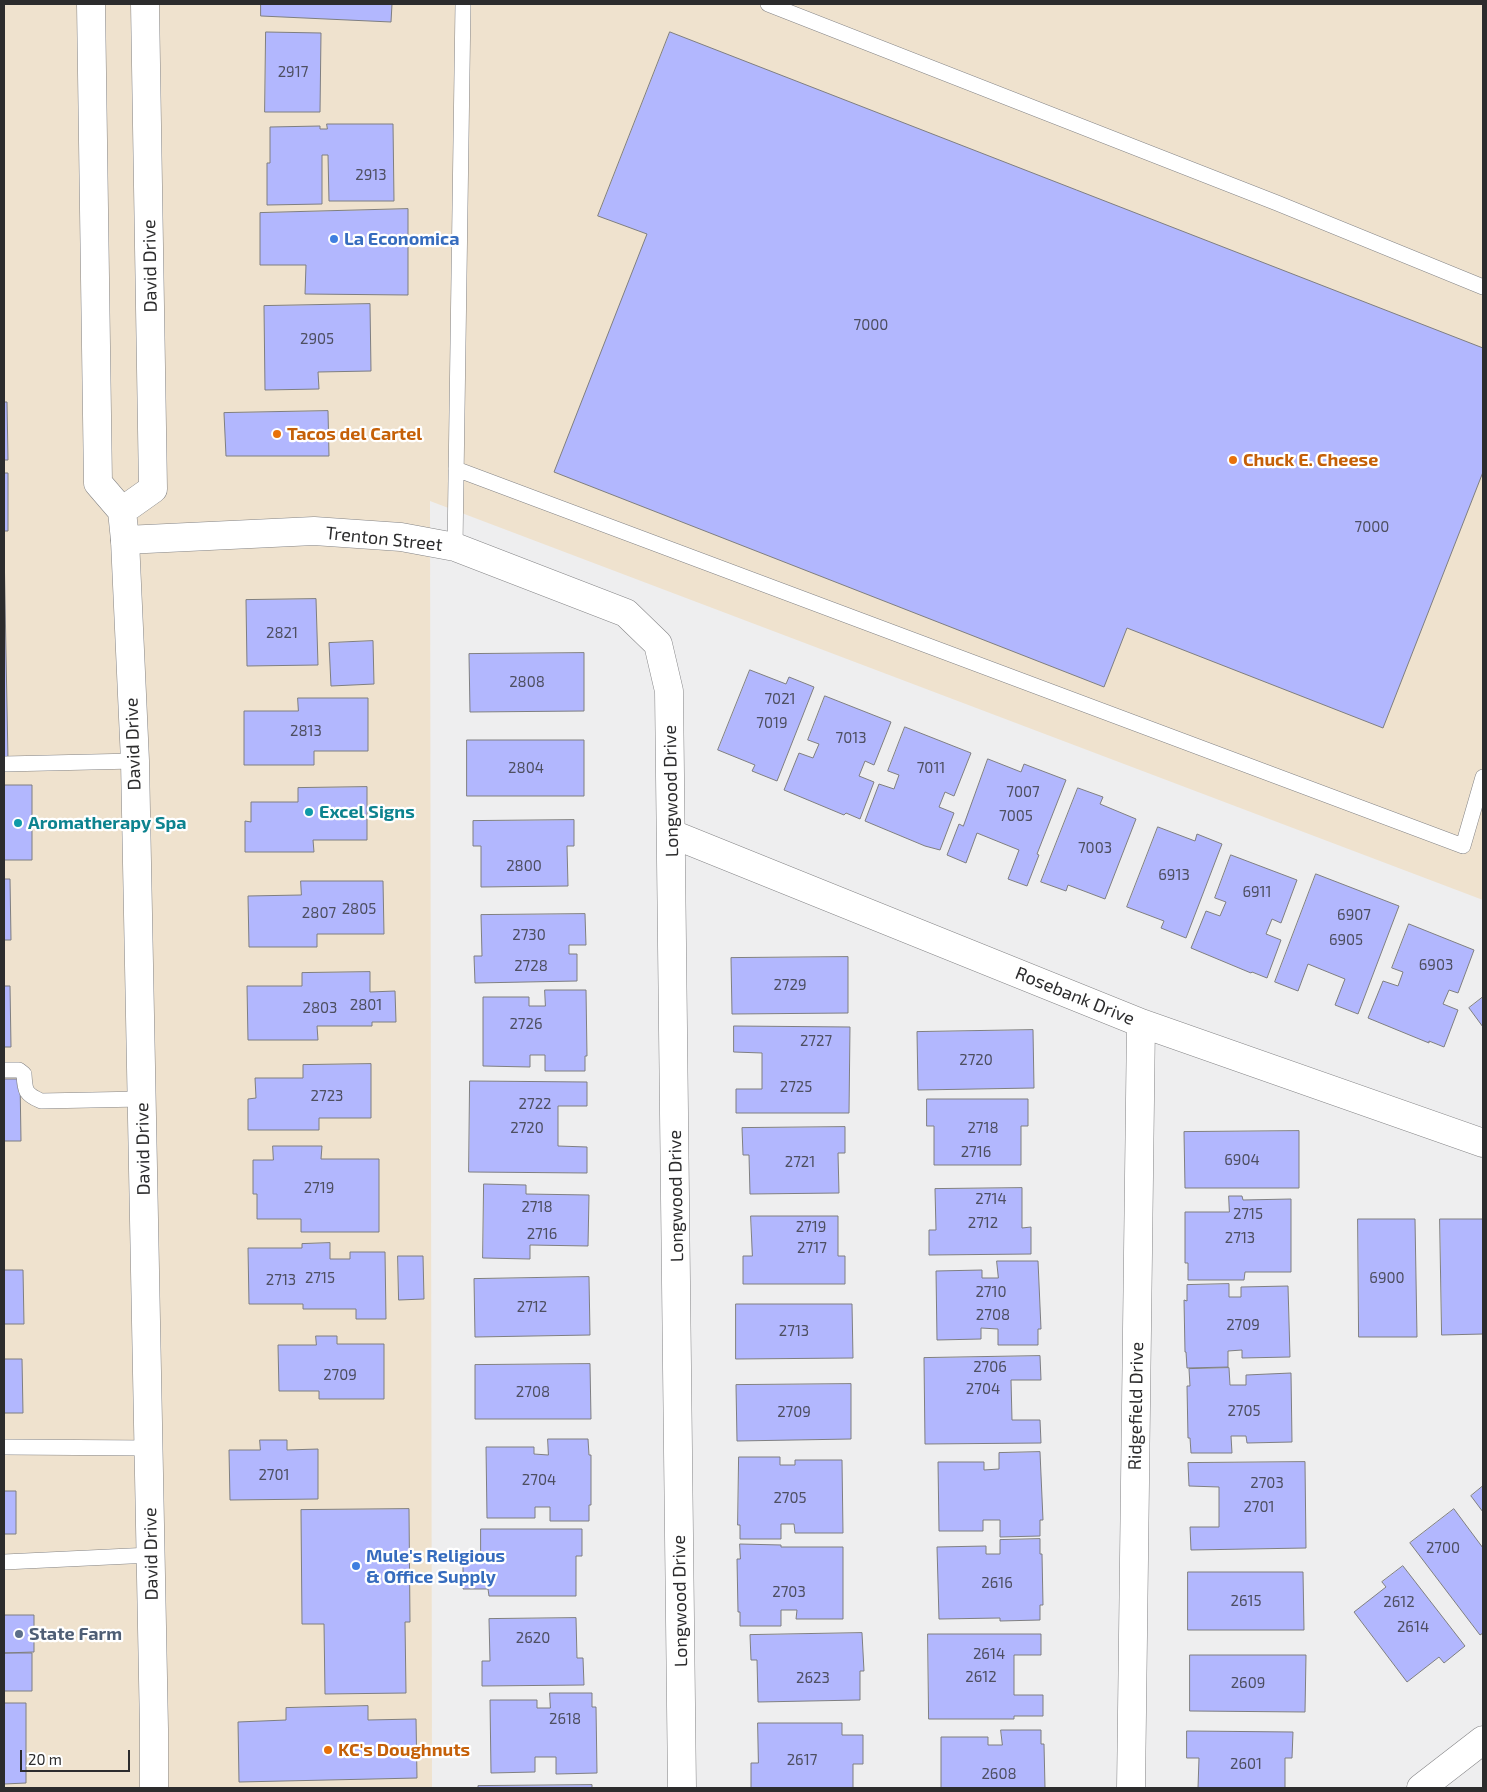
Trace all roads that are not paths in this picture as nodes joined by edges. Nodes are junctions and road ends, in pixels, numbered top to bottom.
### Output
1 (91, 4) edge
2 (145, 4) edge
3 (463, 4) edge
4 (768, 4) edge
5 (1483, 287) edge
6 (456, 468) junction
7 (122, 511) junction
8 (125, 540) junction
9 (455, 547) junction
10 (629, 617) joint
11 (135, 761) junction
12 (4, 764) edge
13 (1483, 776) edge
14 (672, 834) junction
15 (1141, 1023) junction
16 (4, 1070) edge
17 (142, 1099) junction
18 (1483, 1143) edge
19 (4, 1447) edge
20 (149, 1448) junction
21 (151, 1555) junction
22 (4, 1562) edge
23 (1483, 1740) edge
24 (154, 1788) edge
25 (682, 1788) edge
26 (1131, 1788) edge
27 (1421, 1788) edge

1 - 7 street
2 - 7 street, David Drive
3 - 6 lane
4 - 5 lane
6 - 9 lane
6 - 13 lane
7 - 8 street, David Drive
8 - 9 street, Trenton Street
8 - 11 street, David Drive
9 - 10 street, Trenton Street
10 - 14 street, Longwood Drive
11 - 12 lane
11 - 17 street, David Drive
14 - 15 street, Rosebank Drive
14 - 25 street, Longwood Drive
15 - 18 street, Rosebank Drive
15 - 26 street, Ridgefield Drive
16 - 17 lane
17 - 20 street, David Drive
19 - 20 lane
20 - 21 street, David Drive
21 - 22 lane
21 - 24 street, David Drive
23 - 27 street

